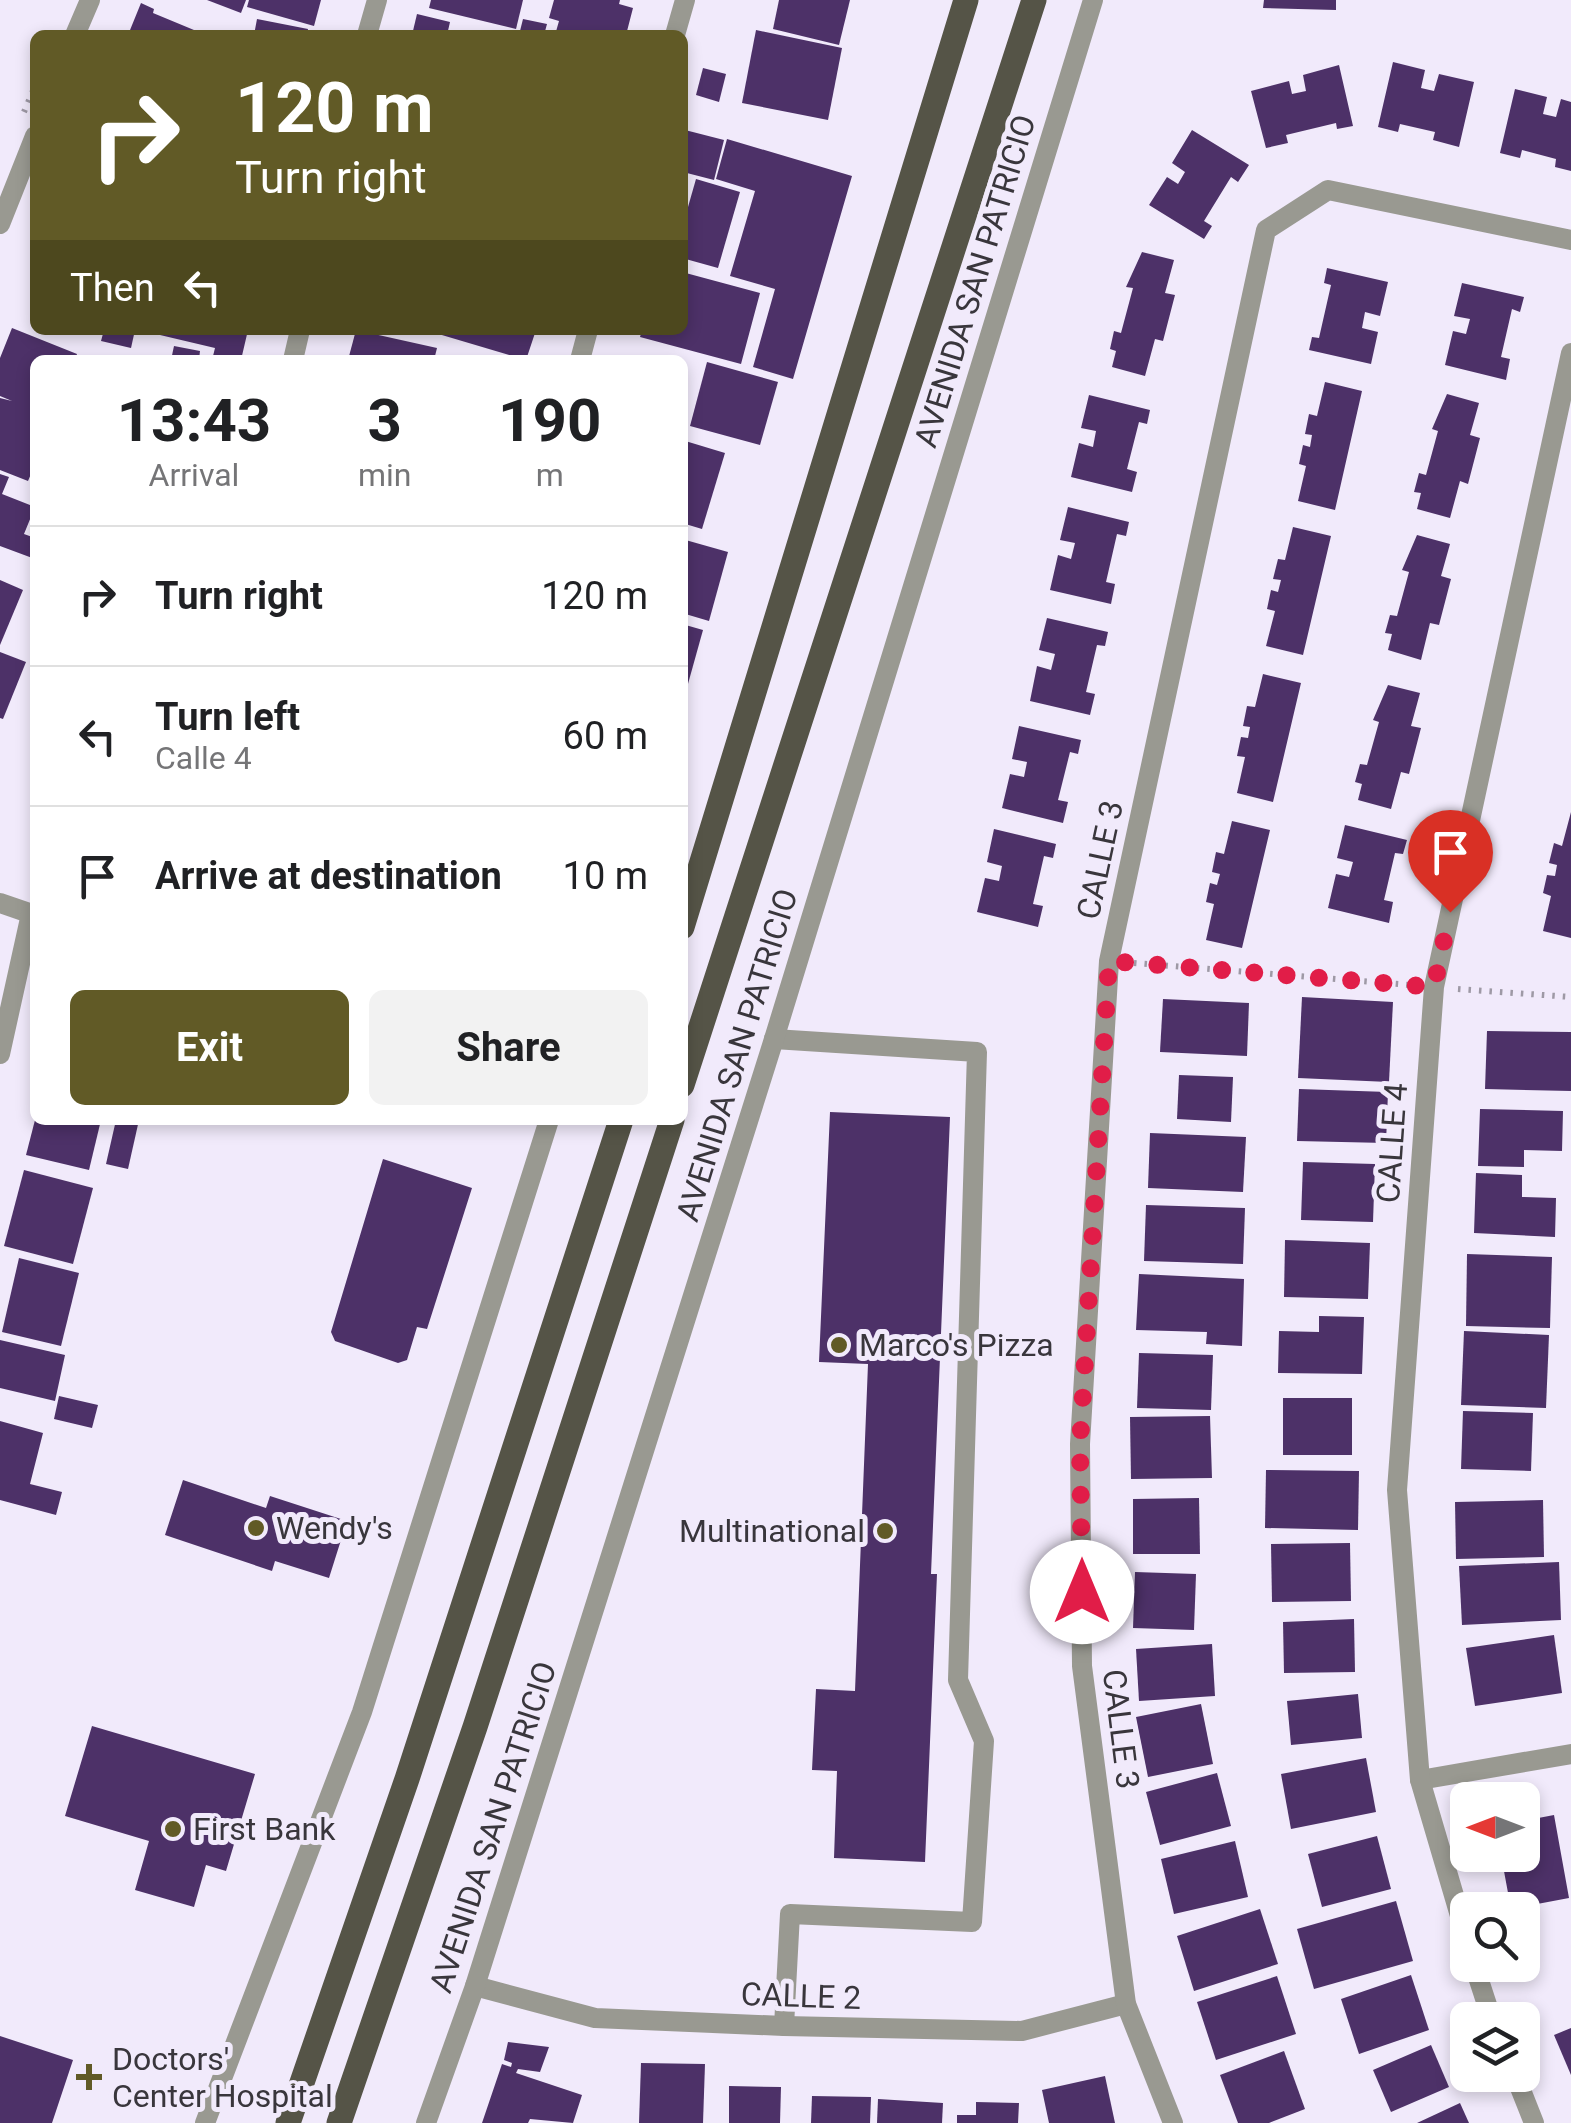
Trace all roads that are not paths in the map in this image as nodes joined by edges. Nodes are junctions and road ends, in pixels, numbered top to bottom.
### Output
1 (90, 0) edge
2 (377, 0) edge
3 (685, 0) edge
4 (966, 0) edge
5 (1034, 0) edge
6 (1093, 0) edge
7 (77, 30) edge
8 (368, 30) edge
9 (676, 30) edge
10 (30, 149) edge
11 (0, 224) edge
12 (1571, 240) edge
13 (1571, 353) edge
14 (0, 903) edge
15 (688, 907) edge
16 (30, 914) edge
17 (30, 928) edge
18 (774, 1039) junction
19 (0, 1054) edge
20 (688, 1066) edge
21 (547, 1125) edge
22 (618, 1125) edge
23 (670, 1125) edge
24 (1571, 1754) edge
25 (1420, 1780) junction
26 (1453, 1892) edge
27 (475, 1986) junction
28 (1126, 2004) junction
29 (784, 2026) junction
30 (1522, 2092) edge
31 (205, 2123) edge
32 (288, 2123) edge
33 (339, 2123) edge
34 (426, 2123) edge
35 (1172, 2123) edge
36 (1534, 2123) edge

1 - 7 street
2 - 8 street
3 - 9 street
4 - 15 main road
5 - 20 main road
6 - 18 street, AVENIDA SAN PATRICIO
10 - 11 street
12 - 28 street, CALLE 3
13 - 25 street, CALLE 4
14 - 16 street
17 - 19 street
18 - 27 street, AVENIDA SAN PATRICIO
18 - 29 street
21 - 31 street
22 - 32 main road
23 - 33 main road
24 - 25 street
25 - 26 street, CALLE 4
27 - 29 street, CALLE 2
27 - 34 street, AVENIDA SAN PATRICIO
28 - 29 street, CALLE 2
28 - 35 street, CALLE 3
30 - 36 street

